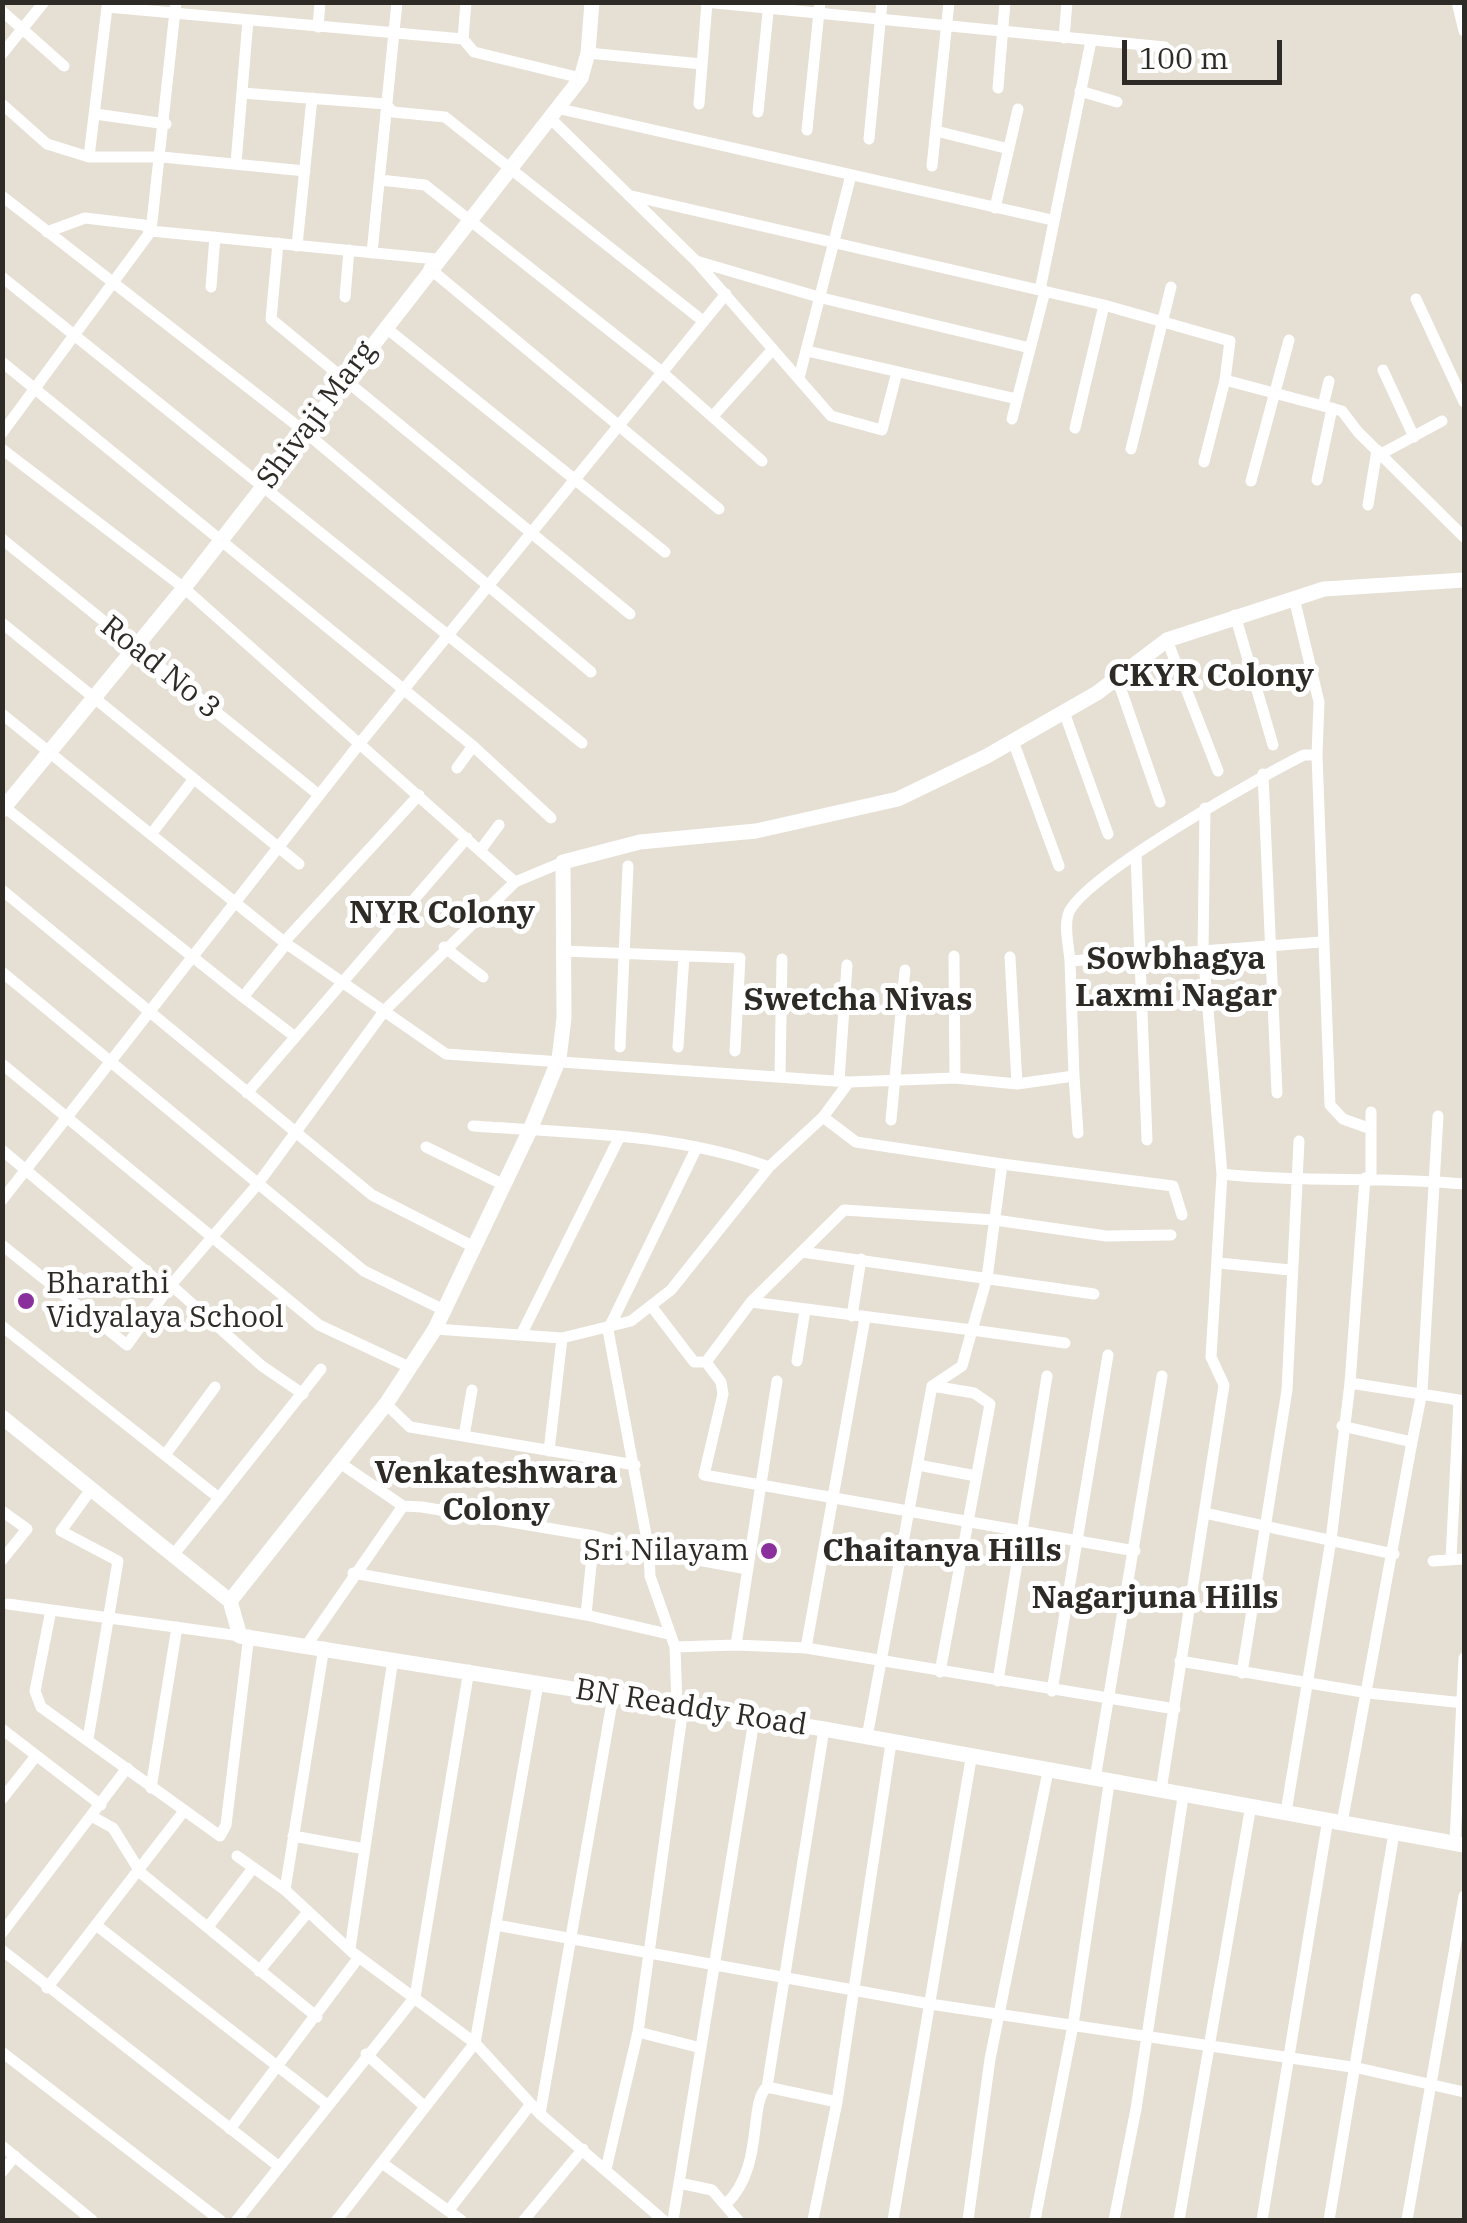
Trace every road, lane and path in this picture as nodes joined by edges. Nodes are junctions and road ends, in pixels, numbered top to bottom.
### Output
1 (44, 2) edge
2 (320, 2) edge
3 (397, 2) edge
4 (466, 2) edge
5 (592, 2) edge
6 (882, 2) edge
7 (948, 2) edge
8 (1005, 2) edge
9 (1068, 2) edge
10 (1457, 2) edge
11 (706, 3) edge
12 (769, 6) edge
13 (176, 8) edge
14 (820, 8) edge
15 (2, 12) edge
16 (880, 17) junction
17 (248, 20) junction
18 (946, 26) junction
19 (318, 27) junction
20 (23, 28) junction
21 (1464, 30) edge
22 (1003, 32) junction
23 (394, 33) junction
24 (1064, 38) junction
25 (463, 39) junction
26 (1090, 41) junction
27 (1165, 47) dead end
28 (588, 52) junction
29 (2, 54) edge
30 (702, 64) junction
31 (64, 66) dead end
32 (580, 78) junction
33 (998, 88) dead end
34 (1080, 91) junction
35 (242, 93) junction
36 (312, 98) junction
37 (1117, 102) dead end
38 (2, 104) edge
39 (386, 104) junction
40 (699, 104) dead end
41 (1018, 109) dead end
42 (758, 112) dead end
43 (553, 113) junction
44 (95, 114) junction
45 (166, 124) junction
46 (806, 130) dead end
47 (936, 132) junction
48 (869, 138) dead end
49 (1008, 148) junction
50 (90, 157) junction
51 (162, 157) junction
52 (236, 163) junction
53 (932, 166) dead end
54 (510, 168) junction
55 (304, 171) junction
56 (850, 175) junction
57 (380, 180) junction
58 (2, 196) edge
59 (632, 196) junction
60 (995, 208) junction
61 (470, 219) junction
62 (1052, 220) junction
63 (151, 231) junction
64 (48, 232) junction
65 (215, 237) junction
66 (278, 243) junction
67 (297, 246) junction
68 (836, 246) junction
69 (350, 250) junction
70 (372, 253) junction
71 (696, 261) junction
72 (433, 264) junction
73 (2, 277) edge
74 (114, 284) junction
75 (1170, 286) dead end
76 (211, 288) dead end
77 (1043, 291) junction
78 (726, 294) junction
79 (344, 297) dead end
80 (822, 298) junction
81 (1416, 298) dead end
82 (1104, 305) junction
83 (703, 321) junction
84 (1162, 321) junction
85 (385, 327) junction
86 (75, 336) junction
87 (1289, 340) dead end
88 (1030, 348) junction
89 (773, 350) junction
90 (807, 351) junction
91 (2, 362) edge
92 (1383, 370) dead end
93 (662, 372) junction
94 (897, 372) junction
95 (799, 378) junction
96 (343, 379) junction
97 (1225, 380) junction
98 (1328, 381) dead end
99 (37, 390) junction
100 (1274, 395) junction
101 (1017, 399) junction
102 (1464, 402) edge
103 (1327, 408) junction
104 (713, 416) junction
105 (1012, 419) dead end
106 (1442, 421) dead end
107 (618, 427) junction
108 (1075, 428) dead end
109 (304, 432) junction
110 (2, 434) edge
111 (1414, 437) junction
112 (1131, 448) dead end
113 (2, 449) edge
114 (1379, 452) junction
115 (762, 461) dead end
116 (1204, 462) dead end
117 (577, 478) junction
118 (1318, 480) dead end
119 (1251, 481) dead end
120 (263, 487) junction
121 (1368, 505) dead end
122 (719, 508) dead end
123 (532, 532) junction
124 (1464, 537) edge
125 (2, 539) edge
126 (222, 540) junction
127 (665, 552) dead end
128 (1464, 580) edge
129 (490, 583) junction
130 (184, 588) junction
131 (1294, 598) junction
132 (630, 614) dead end
133 (1235, 615) junction
134 (2, 623) edge
135 (448, 636) junction
136 (1166, 640) junction
137 (135, 648) junction
138 (591, 672) dead end
139 (1116, 678) junction
140 (402, 692) junction
141 (92, 700) junction
142 (1064, 712) junction
143 (2, 714) edge
144 (1013, 741) junction
145 (360, 743) junction
146 (582, 743) dead end
147 (1274, 745) dead end
148 (473, 746) junction
149 (50, 752) junction
150 (1317, 756) junction
151 (457, 768) dead end
152 (1218, 770) dead end
153 (1264, 774) junction
154 (193, 780) junction
155 (319, 795) junction
156 (419, 795) junction
157 (1160, 802) dead end
158 (3, 807) edge
159 (1205, 808) junction
160 (551, 818) dead end
161 (500, 825) dead end
162 (152, 833) junction
163 (1108, 834) dead end
164 (467, 838) junction
165 (278, 848) junction
166 (482, 848) junction
167 (1136, 854) junction
168 (564, 862) junction
169 (298, 864) dead end
170 (628, 866) dead end
171 (1059, 866) dead end
172 (515, 882) junction
173 (2, 890) edge
174 (238, 900) junction
175 (1321, 942) junction
176 (285, 943) junction
177 (1269, 944) junction
178 (444, 947) junction
179 (1203, 950) junction
180 (562, 951) junction
181 (624, 954) junction
182 (1143, 954) junction
183 (684, 956) junction
184 (954, 956) dead end
185 (1010, 957) dead end
186 (194, 959) junction
187 (782, 959) dead end
188 (1070, 961) junction
189 (846, 965) dead end
190 (905, 970) dead end
191 (2, 972) edge
192 (483, 977) dead end
193 (340, 981) junction
194 (242, 997) junction
195 (150, 1010) junction
196 (384, 1010) junction
197 (294, 1036) junction
198 (620, 1046) dead end
199 (678, 1047) dead end
200 (734, 1051) dead end
201 (559, 1059) junction
202 (2, 1064) edge
203 (110, 1065) junction
204 (780, 1076) junction
205 (1074, 1076) junction
206 (956, 1078) junction
207 (844, 1081) junction
208 (897, 1082) junction
209 (1017, 1084) junction
210 (1278, 1093) dead end
211 (247, 1094) junction
212 (1371, 1112) dead end
213 (823, 1116) junction
214 (1438, 1116) dead end
215 (69, 1119) junction
216 (891, 1120) dead end
217 (473, 1126) dead end
218 (1371, 1129) junction
219 (530, 1130) junction
220 (295, 1131) junction
221 (1078, 1133) dead end
222 (620, 1136) junction
223 (1148, 1140) dead end
224 (1298, 1141) dead end
225 (426, 1147) dead end
226 (696, 1147) junction
227 (2, 1150) edge
228 (1002, 1164) junction
229 (770, 1167) junction
230 (26, 1170) junction
231 (1222, 1174) junction
232 (1368, 1178) junction
233 (1437, 1181) junction
234 (1296, 1182) junction
235 (1464, 1184) edge
236 (257, 1185) junction
237 (504, 1185) junction
238 (2, 1200) edge
239 (1182, 1214) dead end
240 (995, 1220) junction
241 (210, 1235) junction
242 (1171, 1235) dead end
243 (2, 1245) edge
244 (474, 1247) junction
245 (802, 1252) junction
246 (861, 1259) junction
247 (1219, 1264) junction
248 (1290, 1270) junction
249 (987, 1278) junction
250 (169, 1287) junction
251 (1094, 1294) dead end
252 (751, 1302) junction
253 (652, 1307) junction
254 (805, 1310) junction
255 (446, 1311) junction
256 (858, 1317) junction
257 (2, 1326) edge
258 (434, 1329) junction
259 (608, 1330) junction
260 (972, 1330) junction
261 (522, 1332) junction
262 (562, 1338) junction
263 (1065, 1343) dead end
264 (1108, 1354) dead end
265 (797, 1360) dead end
266 (706, 1362) junction
267 (408, 1367) junction
268 (321, 1370) dead end
269 (1048, 1376) dead end
270 (1162, 1376) dead end
271 (777, 1381) dead end
272 (1350, 1383) junction
273 (932, 1386) junction
274 (215, 1388) dead end
275 (472, 1390) dead end
276 (1422, 1392) junction
277 (303, 1394) junction
278 (386, 1404) junction
279 (2, 1417) edge
280 (1342, 1426) junction
281 (464, 1436) junction
282 (1412, 1442) junction
283 (549, 1451) junction
284 (165, 1455) junction
285 (340, 1463) junction
286 (635, 1465) junction
287 (918, 1466) junction
288 (976, 1476) junction
289 (92, 1488) junction
290 (760, 1488) junction
291 (219, 1498) junction
292 (833, 1500) junction
293 (403, 1506) junction
294 (2, 1511) edge
295 (1205, 1512) junction
296 (910, 1514) junction
297 (966, 1524) junction
298 (1268, 1526) junction
299 (1022, 1533) junction
300 (594, 1536) junction
301 (1331, 1540) junction
302 (1078, 1542) junction
303 (1134, 1551) junction
304 (648, 1552) junction
305 (174, 1554) junction
306 (1394, 1554) junction
307 (1458, 1559) edge
308 (2, 1560) edge
309 (1432, 1560) dead end
310 (748, 1569) junction
311 (353, 1573) junction
312 (230, 1601) junction
313 (8, 1604) dead end
314 (51, 1610) junction
315 (586, 1615) junction
316 (111, 1618) junction
317 (177, 1628) junction
318 (245, 1635) junction
319 (671, 1641) junction
320 (736, 1644) junction
321 (306, 1646) junction
322 (324, 1647) junction
323 (806, 1648) junction
324 (1464, 1658) edge
325 (393, 1659) junction
326 (1180, 1661) junction
327 (880, 1664) junction
328 (470, 1670) junction
329 (940, 1672) junction
330 (1242, 1673) junction
331 (998, 1682) junction
332 (538, 1684) junction
333 (1304, 1684) junction
334 (1052, 1691) junction
335 (1368, 1694) junction
336 (613, 1697) junction
337 (1109, 1701) junction
338 (1464, 1703) edge
339 (680, 1708) junction
340 (1175, 1709) junction
341 (754, 1720) junction
342 (2, 1729) edge
343 (824, 1729) junction
344 (867, 1737) junction
345 (88, 1739) junction
346 (891, 1742) junction
347 (36, 1756) junction
348 (971, 1759) junction
349 (127, 1768) junction
350 (1048, 1771) junction
351 (1102, 1782) junction
352 (150, 1788) junction
353 (1162, 1792) junction
354 (1183, 1797) junction
355 (2, 1799) edge
356 (101, 1804) junction
357 (1251, 1806) junction
358 (184, 1810) junction
359 (1286, 1812) junction
360 (93, 1817) junction
361 (1335, 1821) junction
362 (1394, 1833) junction
363 (293, 1836) junction
364 (1460, 1843) edge
365 (365, 1849) junction
366 (237, 1856) dead end
367 (253, 1868) junction
368 (140, 1872) junction
369 (285, 1890) junction
370 (1464, 1896) edge
371 (308, 1912) junction
372 (96, 1925) junction
373 (496, 1926) junction
374 (208, 1927) junction
375 (2, 1933) edge
376 (569, 1938) junction
377 (2, 1950) edge
378 (355, 1953) junction
379 (649, 1953) junction
380 (715, 1963) junction
381 (258, 1971) junction
382 (784, 1978) junction
383 (48, 1988) junction
384 (854, 1991) junction
385 (415, 1998) junction
386 (930, 2004) junction
387 (999, 2014) junction
388 (316, 2017) junction
389 (1073, 2025) junction
390 (638, 2032) junction
391 (1148, 2034) junction
392 (475, 2043) junction
393 (1210, 2045) junction
394 (701, 2048) junction
395 (3, 2053) edge
396 (366, 2054) junction
397 (1291, 2058) junction
398 (277, 2066) junction
399 (1358, 2068) junction
400 (1431, 2086) junction
401 (767, 2087) junction
402 (1464, 2092) edge
403 (837, 2102) junction
404 (326, 2104) junction
405 (423, 2104) junction
406 (535, 2109) junction
407 (230, 2129) junction
408 (2, 2146) edge
409 (583, 2148) junction
410 (15, 2156) junction
411 (382, 2163) junction
412 (277, 2165) junction
413 (606, 2169) junction
414 (2, 2172) edge
415 (679, 2183) junction
416 (726, 2204) junction
417 (448, 2210) junction
418 (344, 2218) edge
419 (92, 2220) edge
420 (220, 2220) edge
421 (236, 2220) edge
422 (462, 2220) edge
423 (524, 2220) edge
424 (664, 2220) edge
425 (738, 2220) edge
426 (814, 2220) edge
427 (893, 2220) edge
428 (968, 2220) edge
429 (1035, 2220) edge
430 (1114, 2220) edge
431 (1180, 2220) edge
432 (1262, 2220) edge
433 (1330, 2220) edge
434 (1407, 2220) edge

1 - 20 street
2 - 19 street
3 - 23 street
4 - 25 street
5 - 28 street, Shivaji Marg
6 - 16 street
7 - 18 street
8 - 22 street
9 - 24 street
10 - 21 street
11 - 12 street
11 - 30 street
12 - 14 street
12 - 42 street
13 - 17 street
13 - 44 street
13 - 45 street
14 - 16 street
14 - 46 street
15 - 20 street
16 - 18 street
16 - 48 street
17 - 19 street
17 - 35 street
18 - 22 street
18 - 47 street
19 - 23 street
20 - 29 street
20 - 31 street
22 - 24 street
22 - 33 street
23 - 25 street
23 - 39 street
24 - 26 street
25 - 32 street
26 - 27 street
26 - 34 street
28 - 30 street
28 - 32 street, Shivaji Marg
30 - 40 street
32 - 43 street, Shivaji Marg
34 - 37 street
34 - 62 street
35 - 36 street
35 - 52 street
36 - 39 street
36 - 55 street
38 - 50 street
39 - 54 street
39 - 57 street
41 - 49 street
43 - 54 street, Shivaji Marg
43 - 56 street
43 - 59 street
44 - 45 street
44 - 50 street
45 - 51 street
47 - 49 street
47 - 53 street
49 - 60 street
50 - 51 street
51 - 52 street
51 - 63 street
52 - 55 street
54 - 61 street, Shivaji Marg
54 - 83 street
55 - 67 street
56 - 60 street
56 - 68 street
57 - 61 street
57 - 70 street
58 - 64 street
59 - 68 street
59 - 71 street
60 - 62 street
61 - 72 street, Shivaji Marg
61 - 93 street
62 - 77 street
63 - 64 street
63 - 65 street
63 - 74 street
64 - 74 street
65 - 66 street
65 - 76 street
66 - 67 street
66 - 96 street
67 - 69 street
68 - 77 street
68 - 80 street
69 - 70 street
69 - 79 street
70 - 72 street
71 - 78 street
71 - 80 street
72 - 85 street, Shivaji Marg
72 - 107 street
73 - 86 street
74 - 86 street
74 - 109 street
75 - 84 street
77 - 82 street
77 - 88 street
78 - 83 street
78 - 89 street
80 - 88 street
80 - 90 street
81 - 102 street
82 - 84 street
82 - 108 street
83 - 93 street
84 - 97 street
84 - 112 street
85 - 96 street, Shivaji Marg
85 - 117 street
86 - 99 street
86 - 120 street
87 - 100 street
88 - 101 street
89 - 95 street
89 - 104 street
90 - 94 street
90 - 95 street
91 - 99 street
92 - 111 street
93 - 104 street
93 - 107 street
94 - 95 street
94 - 101 street
96 - 109 street, Shivaji Marg
96 - 123 street
97 - 100 street
97 - 116 street
98 - 103 street
99 - 110 street
99 - 126 street
100 - 103 street
100 - 119 street
101 - 105 street
103 - 114 street
103 - 118 street
104 - 115 street
106 - 111 street
107 - 117 street
107 - 122 street
109 - 120 street, Shivaji Marg
109 - 129 street
111 - 114 street
113 - 130 street
114 - 121 street
114 - 124 street
117 - 123 street
117 - 127 street
120 - 126 street, Shivaji Marg
120 - 135 street
123 - 129 street
123 - 132 street
125 - 137 street, Road No 3
126 - 130 street, Shivaji Marg
126 - 140 street
128 - 131 street
129 - 135 street
129 - 138 street
130 - 137 street, Shivaji Marg
130 - 145 street
131 - 133 street
131 - 150 street
133 - 136 street
133 - 147 street
134 - 141 street
135 - 140 street
135 - 146 street
136 - 139 street
136 - 152 street
137 - 141 street, Shivaji Marg
137 - 155 street, Road No 3
139 - 142 street
139 - 157 street
140 - 145 street
140 - 148 street
141 - 149 street, Shivaji Marg
141 - 154 street
142 - 144 street
142 - 163 street
143 - 149 street
144 - 168 street
144 - 171 street
145 - 155 street
145 - 156 street
148 - 151 street
148 - 160 street
149 - 158 street, Shivaji Marg
149 - 162 street
150 - 153 street
150 - 175 street
153 - 159 street
153 - 177 street
154 - 162 street
154 - 165 street
155 - 165 street
156 - 164 street
156 - 176 street
158 - 186 street
159 - 167 street
159 - 179 street
161 - 166 street
162 - 174 street
164 - 166 street
164 - 193 street
165 - 169 street
165 - 174 street
166 - 172 street
167 - 182 street
167 - 188 street
168 - 172 street
168 - 180 street
170 - 181 street
172 - 178 street
173 - 195 street
174 - 176 street
174 - 186 street
175 - 177 street
175 - 218 street
176 - 193 street
176 - 194 street
177 - 179 street
177 - 210 street
178 - 192 street
178 - 196 street
179 - 182 street
179 - 231 street
180 - 181 street
180 - 201 street
181 - 183 street
181 - 198 street
182 - 188 street
182 - 223 street
183 - 199 street
183 - 200 street
184 - 206 street
185 - 209 street
186 - 194 street
186 - 195 street
187 - 204 street
188 - 205 street
189 - 207 street
190 - 208 street
191 - 203 street
193 - 196 street
193 - 197 street
194 - 197 street
195 - 203 street
195 - 211 street
196 - 201 street
196 - 220 street
197 - 211 street
201 - 204 street
201 - 219 street
202 - 215 street
203 - 215 street
203 - 236 street
204 - 207 street
205 - 209 street
205 - 221 street
206 - 208 street
206 - 209 street
207 - 208 street
207 - 213 street
208 - 216 street
211 - 220 street
212 - 218 street
213 - 228 street
213 - 229 street
214 - 233 street
215 - 230 street
215 - 241 street
217 - 219 street
218 - 232 street
219 - 222 street
219 - 237 street
220 - 236 street
220 - 244 street
222 - 226 street
222 - 261 street
224 - 234 street
225 - 237 street
226 - 229 street
226 - 259 street
227 - 230 street
228 - 239 street
228 - 240 street
229 - 253 street
230 - 238 street
230 - 250 street
231 - 234 street
231 - 247 street
232 - 233 street
232 - 234 street
232 - 272 street
233 - 235 street
233 - 276 street
234 - 248 street
236 - 241 street
236 - 255 street
237 - 244 street
240 - 242 street
240 - 245 street
240 - 249 street
241 - 250 street
241 - 267 street
243 - 250 street
244 - 255 street
245 - 246 street
245 - 252 street
246 - 249 street
246 - 256 street
247 - 248 street
247 - 295 street
248 - 298 street
249 - 251 street
249 - 260 street
250 - 277 street
252 - 254 street
252 - 266 street
253 - 259 street
253 - 266 street
254 - 256 street
254 - 265 street
255 - 258 street
256 - 260 street
256 - 292 street
257 - 284 street
258 - 261 street
258 - 267 street
259 - 262 street
259 - 286 street
260 - 263 street
260 - 273 street
261 - 262 street
262 - 283 street
264 - 302 street
266 - 290 street
267 - 278 street
268 - 277 street
269 - 299 street
270 - 303 street
271 - 290 street
272 - 276 street
272 - 280 street
273 - 287 street
273 - 288 street
274 - 284 street
275 - 281 street
276 - 282 street
276 - 307 street
277 - 291 street
278 - 281 street
278 - 285 street
279 - 289 street
280 - 282 street
280 - 301 street
281 - 283 street
282 - 306 street
283 - 286 street
284 - 291 street
285 - 293 street
285 - 312 street
286 - 304 street
287 - 288 street
287 - 296 street
288 - 297 street
289 - 305 street
289 - 316 street
290 - 292 street
290 - 310 street
291 - 305 street
292 - 296 street
292 - 323 street
293 - 300 street
293 - 311 street
294 - 308 street
295 - 298 street
295 - 326 street
296 - 297 street
296 - 327 street
297 - 299 street
297 - 329 street
298 - 301 street
298 - 330 street
299 - 302 street
299 - 331 street
300 - 304 street
300 - 315 street
301 - 306 street
301 - 333 street
302 - 303 street
302 - 334 street
303 - 337 street
304 - 310 street
304 - 319 street
305 - 312 street
306 - 335 street
307 - 309 street
310 - 320 street
311 - 315 street
311 - 321 street
312 - 318 street
313 - 314 street
314 - 316 street
314 - 345 street
315 - 319 street
316 - 317 street
316 - 345 street
317 - 318 street
317 - 352 street
318 - 321 street, BN Readdy Road
318 - 358 street
319 - 320 street
319 - 339 street
320 - 323 street
321 - 322 street, BN Readdy Road
322 - 325 street, BN Readdy Road
322 - 363 street
323 - 327 street
324 - 338 street
325 - 328 street, BN Readdy Road
325 - 365 street
326 - 330 street
326 - 340 street
327 - 329 street
327 - 344 street
328 - 332 street, BN Readdy Road
328 - 385 street
329 - 331 street
330 - 333 street
331 - 334 street
332 - 336 street, BN Readdy Road
332 - 373 street
333 - 335 street
333 - 359 street
334 - 337 street
335 - 338 street
335 - 361 street
336 - 339 street, BN Readdy Road
336 - 376 street
337 - 340 street
337 - 351 street
338 - 364 street
339 - 341 street, BN Readdy Road
339 - 379 street
340 - 353 street
341 - 343 street, BN Readdy Road
341 - 380 street
342 - 347 street
343 - 344 street, BN Readdy Road
343 - 382 street
344 - 346 street, BN Readdy Road
345 - 349 street
346 - 348 street, BN Readdy Road
346 - 384 street
347 - 355 street
347 - 356 street
348 - 350 street, BN Readdy Road
348 - 386 street
349 - 352 street
349 - 356 street
350 - 351 street, BN Readdy Road
350 - 387 street
351 - 353 street, BN Readdy Road
351 - 389 street
352 - 358 street
353 - 354 street, BN Readdy Road
354 - 357 street, BN Readdy Road
354 - 391 street
356 - 360 street
357 - 359 street, BN Readdy Road
357 - 393 street
358 - 368 street
359 - 361 street, BN Readdy Road
360 - 368 street
360 - 375 street
361 - 362 street, BN Readdy Road
361 - 397 street
362 - 364 street, BN Readdy Road
362 - 399 street
363 - 365 street
363 - 369 street
365 - 378 street
366 - 367 street
367 - 369 street
367 - 374 street
368 - 372 street
368 - 374 street
369 - 371 street
370 - 400 street
371 - 378 street
371 - 381 street
372 - 383 street
372 - 398 street
373 - 376 street
373 - 392 street
374 - 381 street
376 - 379 street
376 - 406 street
377 - 383 street
378 - 385 street
378 - 388 street
379 - 380 street
379 - 390 street
380 - 382 street
380 - 394 street
381 - 388 street
382 - 384 street
382 - 401 street
383 - 407 street
384 - 386 street
384 - 403 street
385 - 392 street
385 - 396 street
386 - 387 street
386 - 427 street
387 - 389 street
387 - 428 street
388 - 398 street
389 - 391 street
389 - 429 street
390 - 394 street
390 - 413 street
391 - 393 street
391 - 430 street
392 - 405 street
392 - 406 street
393 - 397 street
393 - 431 street
394 - 415 street
395 - 420 street
396 - 404 street
396 - 405 street
397 - 399 street
397 - 432 street
398 - 404 street
398 - 407 street
399 - 400 street
399 - 433 street
400 - 402 street
400 - 434 street
401 - 403 street
401 - 416 street
403 - 426 street
404 - 412 street
405 - 411 street
406 - 409 street
406 - 417 street
407 - 412 street
408 - 410 street
409 - 413 street
409 - 423 street
410 - 414 street
410 - 419 street
411 - 417 street
411 - 418 street
412 - 421 street
413 - 424 street
415 - 416 street
415 - 424 street
416 - 425 street
417 - 422 street

